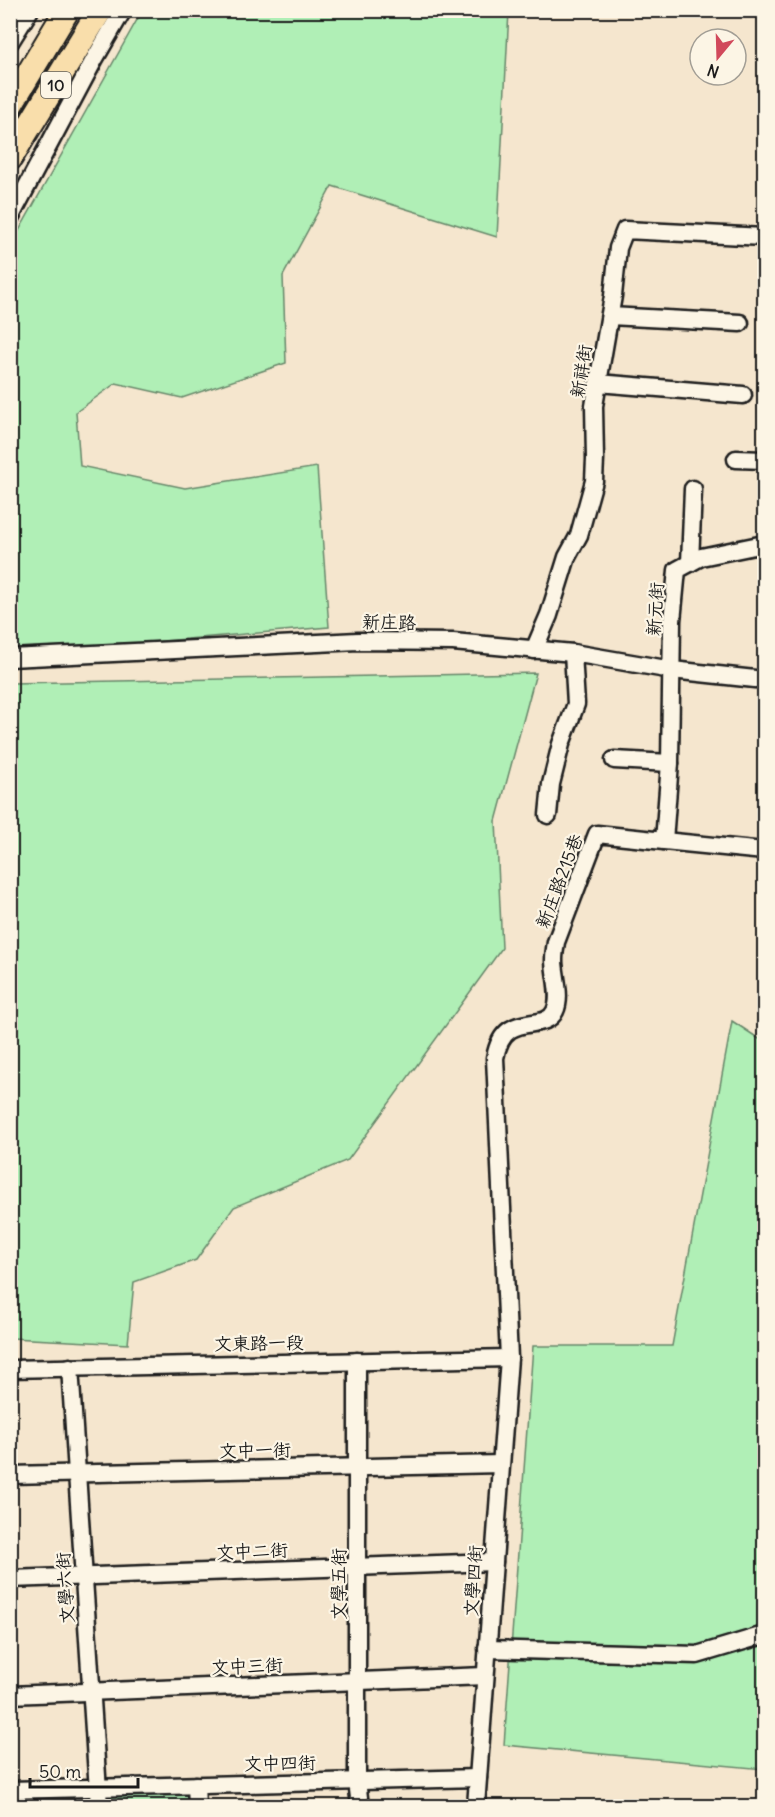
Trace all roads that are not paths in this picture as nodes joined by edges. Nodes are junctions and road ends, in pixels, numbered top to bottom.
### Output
1 (30, 10) edge
2 (67, 10) edge
3 (100, 10) edge
4 (123, 10) edge
5 (10, 42) edge
6 (10, 105) edge
7 (10, 158) edge
8 (10, 218) edge
9 (765, 237) edge
10 (610, 316) junction
11 (740, 324) dead end
12 (598, 383) junction
13 (742, 395) dead end
14 (736, 459) dead end
15 (765, 460) edge
16 (693, 489) dead end
17 (765, 543) edge
18 (690, 563) junction
19 (534, 650) junction
20 (573, 653) junction
21 (10, 658) edge
22 (672, 670) junction
23 (765, 680) edge
24 (614, 760) dead end
25 (670, 763) junction
26 (548, 815) dead end
27 (664, 841) junction
28 (765, 851) edge
29 (509, 1358) junction
30 (357, 1361) junction
31 (70, 1366) junction
32 (10, 1369) edge
33 (501, 1464) junction
34 (357, 1467) junction
35 (77, 1473) junction
36 (10, 1475) edge
37 (494, 1562) junction
38 (357, 1567) junction
39 (84, 1576) junction
40 (10, 1580) edge
41 (765, 1635) edge
42 (487, 1649) junction
43 (485, 1676) junction
44 (357, 1681) junction
45 (92, 1692) junction
46 (10, 1695) edge
47 (478, 1778) junction
48 (357, 1781) junction
49 (196, 1785) junction
50 (98, 1787) junction
51 (10, 1790) edge
52 (99, 1806) edge
53 (197, 1806) edge
54 (360, 1806) edge
55 (476, 1806) edge

1 - 5 street
2 - 6 highway, 10
3 - 7 highway, 10
4 - 8 street
9 - 10 street, 新祥街
10 - 11 street
10 - 12 street, 新祥街
12 - 13 street
12 - 19 street, 新祥街
14 - 15 street
16 - 18 street
17 - 18 street
18 - 22 street, 新元街
19 - 20 street, 新庄路
19 - 21 street, 新庄路
20 - 22 street, 新庄路
20 - 26 street
22 - 23 street, 新庄路
22 - 25 street
24 - 25 street
25 - 27 street
27 - 28 street
27 - 29 street, 新庄路215巷
29 - 30 street, 文東路一段
29 - 33 street, 文學四街
30 - 31 street, 文東路一段
30 - 34 street, 文學五街
31 - 32 street, 文東路一段
31 - 35 street, 文學六街
33 - 34 street, 文中一街
33 - 37 street, 文學四街
34 - 35 street, 文中一街
34 - 38 street, 文學五街
35 - 36 street, 文中一街
35 - 39 street, 文學六街
37 - 38 street, 文中二街
37 - 42 street, 文學四街
38 - 39 street, 文中二街
38 - 44 street, 文學五街
39 - 40 street, 文中二街
39 - 45 street, 文學六街
41 - 42 street
42 - 43 street, 文學四街
43 - 44 street, 文中三街
43 - 47 street, 文學四街
44 - 45 street, 文中三街
44 - 48 street, 文學五街
45 - 46 street, 文中三街
45 - 50 street, 文學六街
47 - 48 street, 文中四街
47 - 55 street, 文學四街
48 - 49 street, 文中四街
48 - 54 street, 文學五街
49 - 50 street, 文中四街
49 - 53 street
50 - 51 street, 文中四街
50 - 52 street, 文學六街

